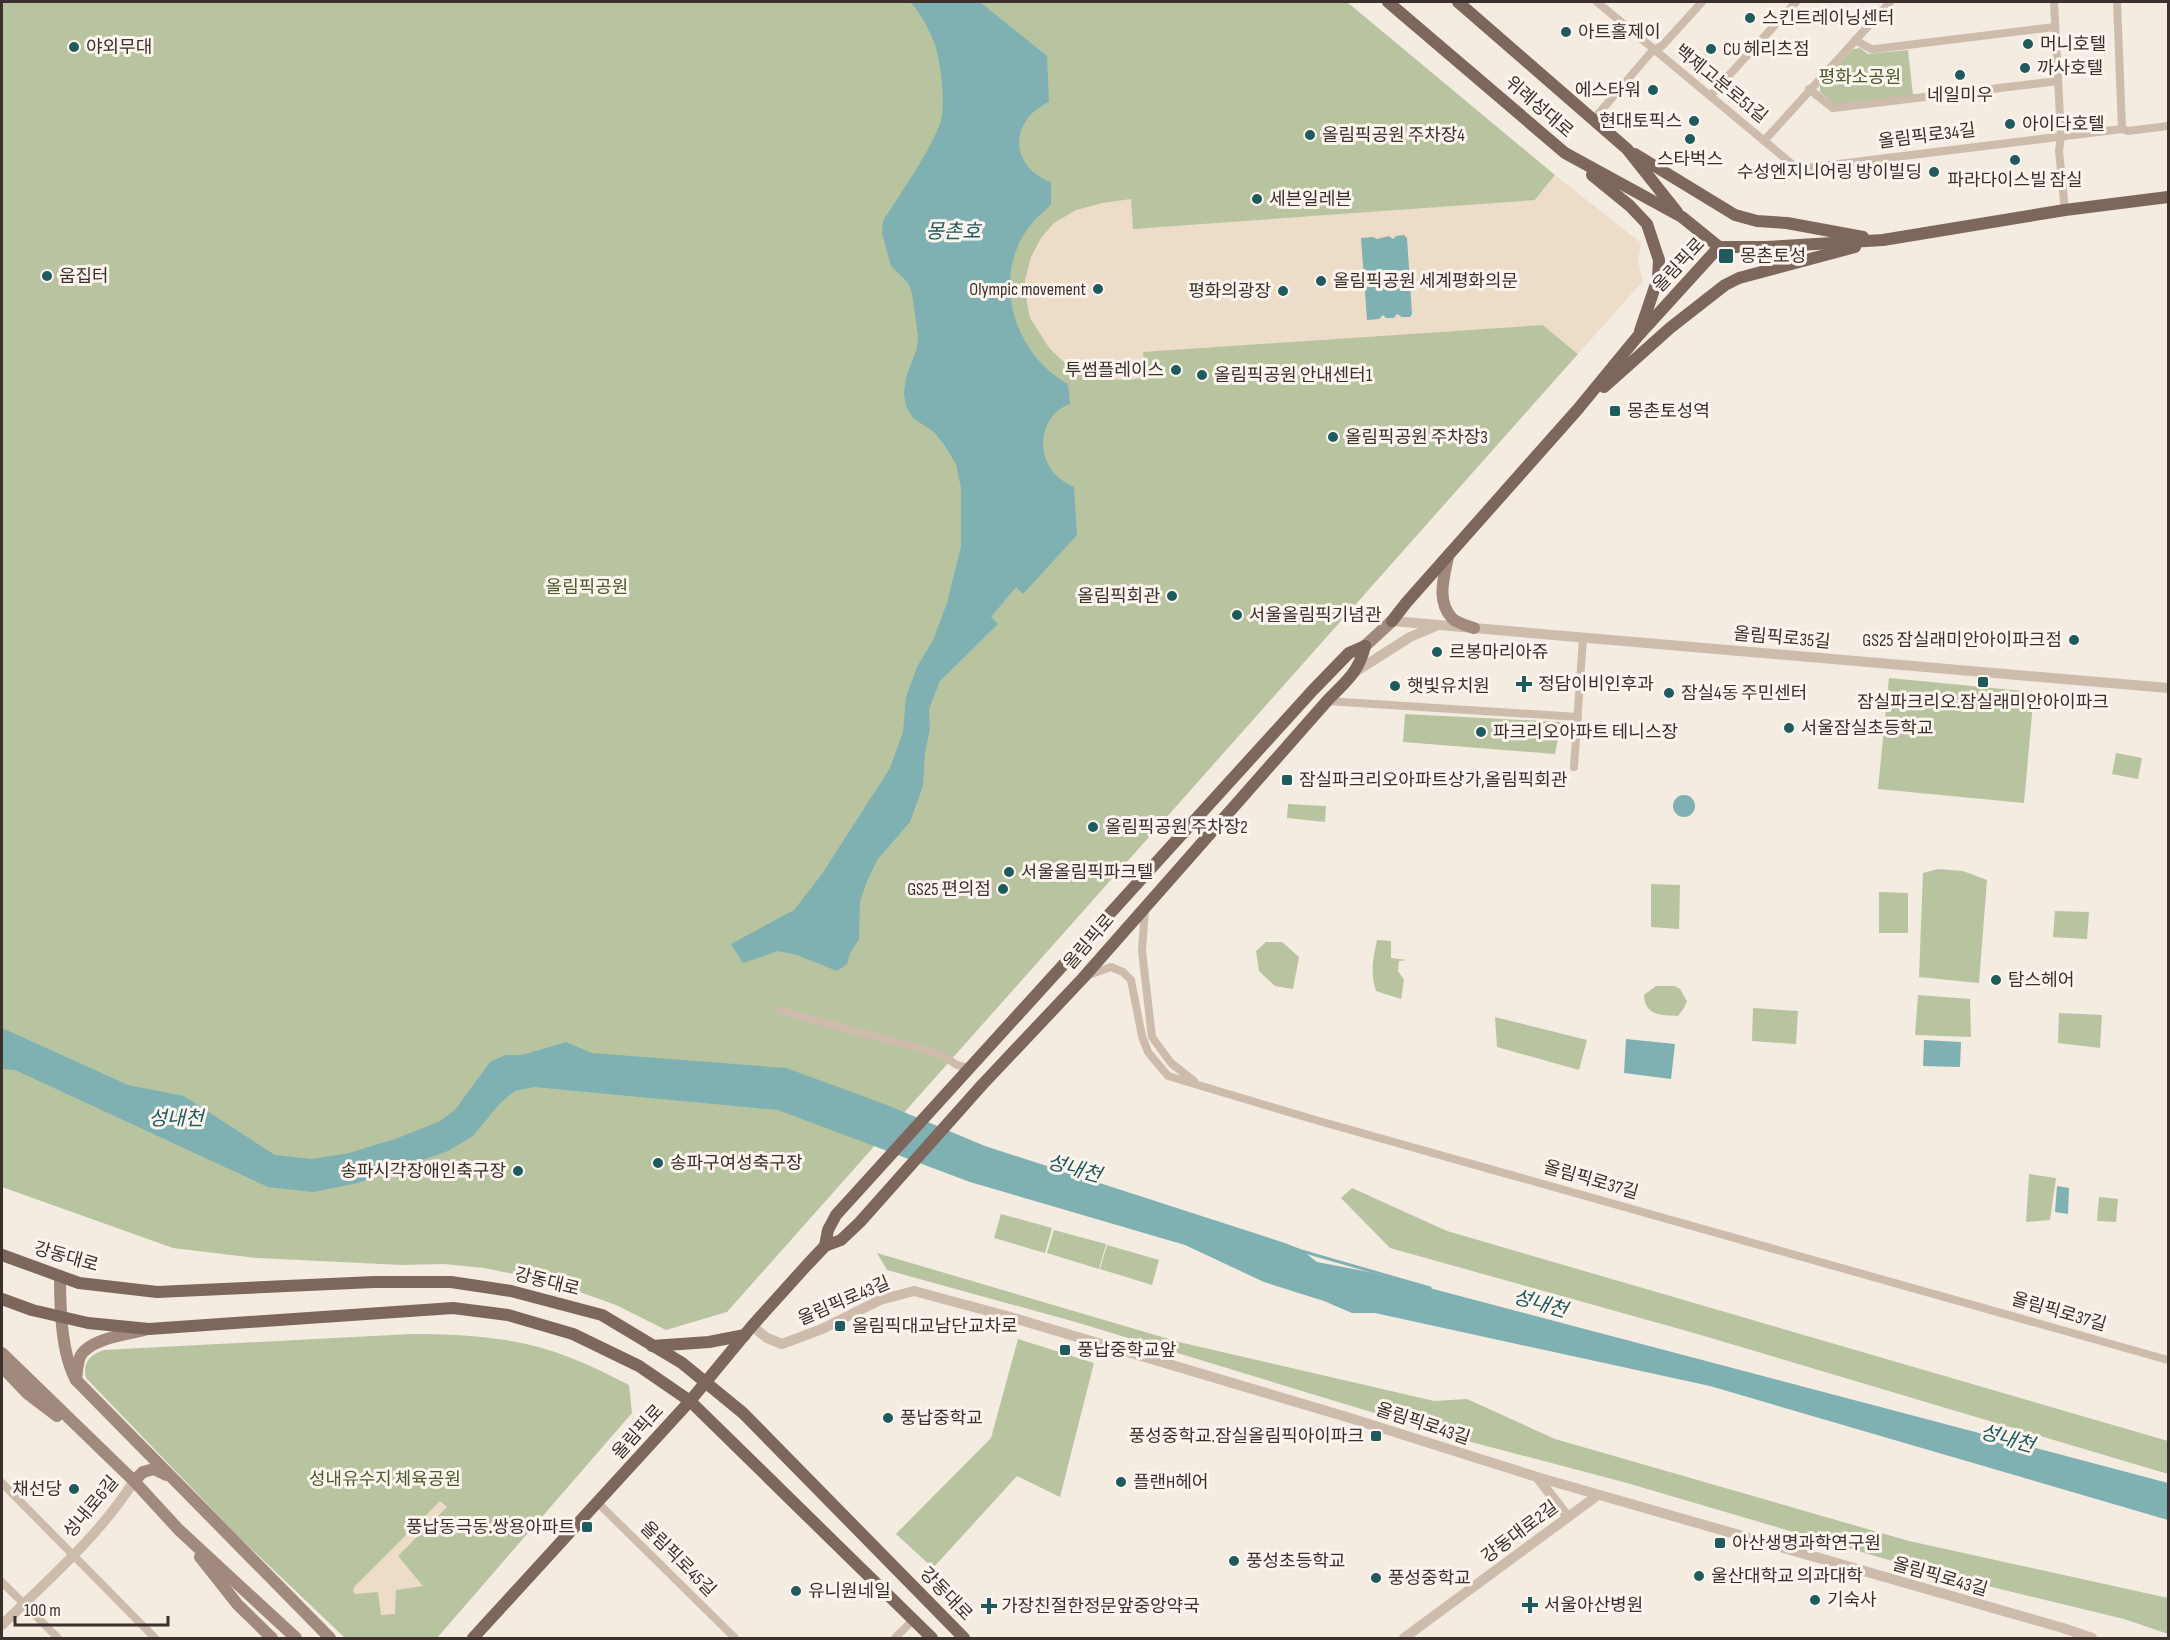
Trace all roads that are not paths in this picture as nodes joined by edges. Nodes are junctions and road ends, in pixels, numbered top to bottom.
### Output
1 (1388, 2) edge
2 (1458, 2) edge
3 (1702, 2) edge
4 (1796, 2) edge
5 (1890, 2) edge
6 (2054, 2) edge
7 (2116, 2) edge
8 (1603, 3) edge
9 (1401, 7) edge
10 (2055, 27) junction
11 (1856, 40) junction
12 (1653, 50) junction
13 (2058, 81) junction
14 (1809, 89) junction
15 (1710, 96) junction
16 (1593, 120) junction
17 (2169, 126) edge
18 (2122, 129) junction
19 (2061, 136) junction
20 (1764, 141) junction
21 (1627, 149) junction
22 (1565, 153) junction
23 (1798, 168) joint
24 (2169, 197) edge
25 (2065, 210) junction
26 (1682, 217) junction
27 (1883, 240) junction
28 (1719, 247) junction
29 (1638, 336) junction
30 (1578, 409) junction
31 (1448, 557) junction
32 (1392, 621) junction
33 (1436, 625) junction
34 (1474, 628) junction
35 (1583, 638) junction
36 (1365, 646) junction
37 (1356, 672) junction
38 (2169, 688) edge
39 (1327, 701) junction
40 (1578, 717) junction
41 (1574, 767) dead end
42 (1146, 904) junction
43 (1083, 978) junction
44 (778, 1010) dead end
45 (967, 1071) junction
46 (1199, 1085) junction
47 (825, 1246) junction
48 (2, 1256) edge
49 (60, 1276) junction
50 (2, 1299) edge
51 (62, 1317) junction
52 (149, 1329) junction
53 (748, 1330) junction
54 (652, 1346) junction
55 (2, 1353) edge
56 (2169, 1360) edge
57 (2, 1367) edge
58 (76, 1380) junction
59 (706, 1382) junction
60 (690, 1401) junction
61 (94, 1444) junction
62 (170, 1476) junction
63 (1537, 1477) junction
64 (134, 1481) junction
65 (2, 1483) edge
66 (1598, 1495) junction
67 (598, 1503) junction
68 (1568, 1516) junction
69 (179, 1530) junction
70 (73, 1554) junction
71 (2, 1582) edge
72 (23, 1604) junction
73 (913, 1620) junction
74 (2, 1625) edge
75 (726, 1630) junction
76 (58, 1638) edge
77 (155, 1638) edge
78 (272, 1638) edge
79 (296, 1638) edge
80 (330, 1638) edge
81 (473, 1638) edge
82 (718, 1638) edge
83 (735, 1638) edge
84 (895, 1638) edge
85 (932, 1638) edge
86 (964, 1638) edge
87 (1404, 1638) edge
88 (2092, 1638) edge

1 - 9 main road, 위례성대로
2 - 16 main road, 위례성대로
3 - 12 street
4 - 15 street
5 - 11 street
6 - 10 street
7 - 18 street
8 - 12 street, 백제고분로51길
9 - 22 main road, 위례성대로
10 - 11 street
10 - 13 street
11 - 14 street
12 - 15 street, 백제고분로51길
12 - 16 street
13 - 14 street
13 - 19 street
14 - 20 street
15 - 20 street, 백제고분로51길
16 - 21 main road, 위례성대로
17 - 18 street, 올림픽로34길
18 - 19 street, 올림픽로34길
19 - 23 street, 올림픽로34길
19 - 25 street
20 - 23 street, 백제고분로51길
21 - 26 main road, 위례성대로
21 - 27 main road
22 - 26 main road, 위례성대로
22 - 29 main road
24 - 25 main road, 올림픽로
25 - 27 main road, 올림픽로
26 - 28 main road, 위례성대로
27 - 28 main road, 올림픽로
27 - 30 main road
28 - 29 main road, 올림픽로
29 - 30 main road, 올림픽로
30 - 31 main road, 올림픽로
31 - 32 main road, 올림픽로
31 - 34 main road
32 - 33 street, 올림픽로35길
32 - 36 main road, 올림픽로
33 - 34 street, 올림픽로35길
33 - 37 street
34 - 35 street, 올림픽로35길
35 - 38 street, 올림픽로35길
35 - 40 street
36 - 37 main road, 올림픽로
36 - 45 main road, 올림픽로
37 - 39 main road, 올림픽로
39 - 40 street
39 - 42 main road, 올림픽로
40 - 41 street
42 - 43 main road, 올림픽로
42 - 46 street, 올림픽로37길
43 - 46 street
43 - 47 main road, 올림픽로
44 - 45 street
45 - 47 main road, 올림픽로
46 - 56 street, 올림픽로37길
47 - 53 main road, 올림픽로
48 - 49 main road, 강동대로
49 - 51 main road
49 - 54 main road, 강동대로
50 - 51 main road
51 - 52 main road
51 - 58 main road
52 - 58 main road
52 - 60 main road
53 - 54 main road
53 - 59 main road, 올림픽로
53 - 63 street, 올림픽로43길
54 - 59 main road, 강동대로
55 - 61 main road
57 - 61 main road
58 - 62 main road
59 - 60 main road, 올림픽로
59 - 86 main road, 강동대로
60 - 67 main road, 올림픽로
60 - 73 main road
61 - 64 main road
62 - 64 main road
62 - 80 main road
63 - 66 street, 올림픽로43길
63 - 68 street
64 - 69 main road
64 - 70 street, 성내로6길
65 - 70 street
66 - 68 street, 강동대로2길
66 - 88 street, 올림픽로43길
67 - 75 street, 올림픽로45길
67 - 81 main road, 올림픽로
68 - 87 street, 강동대로2길
69 - 78 main road
69 - 79 main road
70 - 72 street, 성내로6길
70 - 77 street, 성내로6길
71 - 72 street
72 - 74 street, 성내로6길
72 - 76 street
73 - 84 street
73 - 85 main road
75 - 82 street
75 - 83 street, 올림픽로45길

